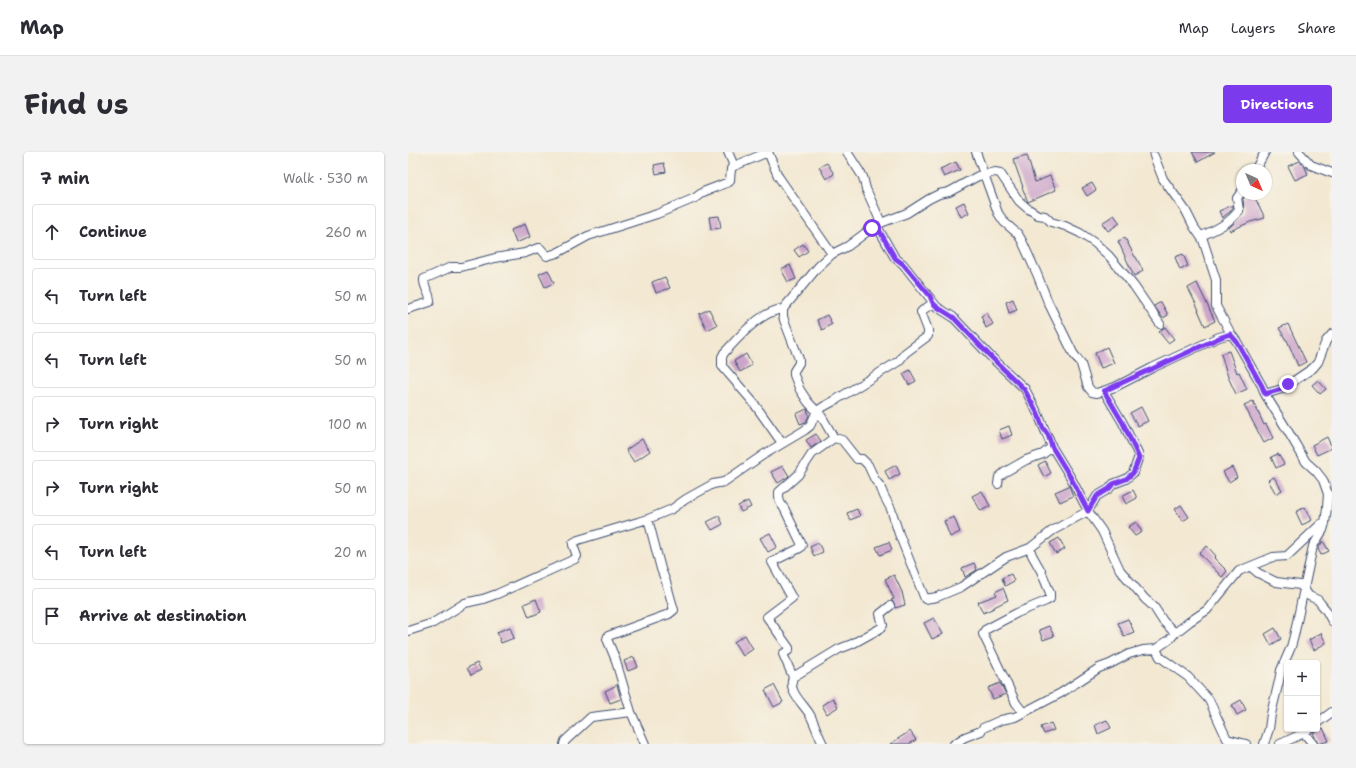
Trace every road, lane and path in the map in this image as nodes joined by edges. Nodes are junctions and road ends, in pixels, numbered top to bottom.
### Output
1 (728, 152) edge
2 (768, 152) edge
3 (847, 152) edge
4 (976, 152) edge
5 (1265, 152) edge
6 (1299, 152) edge
7 (1154, 156) dead end
8 (1258, 164) edge
9 (734, 166) junction
10 (1332, 173) edge
11 (985, 176) junction
12 (1237, 200) edge
13 (878, 224) junction
14 (1201, 236) junction
15 (832, 254) junction
16 (933, 303) junction
17 (408, 309) edge
18 (784, 309) junction
19 (1160, 324) dead end
20 (1230, 334) junction
21 (1332, 334) edge
22 (1104, 391) junction
23 (1265, 394) junction
24 (817, 412) junction
25 (834, 438) junction
26 (782, 443) junction
27 (1052, 447) junction
28 (998, 484) dead end
29 (1329, 489) edge
30 (1088, 511) junction
31 (648, 519) junction
32 (1325, 523) junction
33 (1030, 548) junction
34 (1251, 567) junction
35 (1304, 589) junction
36 (890, 606) dead end
37 (1332, 621) edge
38 (408, 631) edge
39 (1175, 633) junction
40 (1156, 649) junction
41 (793, 677) junction
42 (631, 712) junction
43 (1023, 712) junction
44 (1332, 712) edge
45 (1320, 721) edge
46 (1305, 732) edge
47 (1307, 732) edge
48 (564, 744) edge
49 (645, 744) edge
50 (823, 744) edge
51 (954, 744) edge
52 (1246, 744) edge
53 (1264, 744) edge
54 (1280, 744) edge
55 (1313, 744) edge

1 - 9 street
2 - 9 street
2 - 15 street
3 - 13 street
4 - 11 street
5 - 8 street
6 - 10 street
7 - 14 street
9 - 17 street
11 - 13 street
11 - 19 street
11 - 22 street
12 - 14 street
13 - 15 street
13 - 16 street
14 - 20 street
15 - 18 street
16 - 24 street
16 - 27 street
18 - 24 street
18 - 26 street
20 - 22 street
20 - 23 street
21 - 23 street
22 - 30 street
23 - 29 street
24 - 25 street
24 - 26 street
25 - 33 street
25 - 41 street
26 - 31 street
27 - 28 street
27 - 30 street
29 - 32 street
30 - 33 street
30 - 39 street
31 - 38 street
31 - 42 street
32 - 34 street
32 - 35 street
33 - 43 street
34 - 35 street
34 - 39 street
35 - 37 street
35 - 53 street
36 - 41 street
39 - 40 street
40 - 43 street
40 - 52 street
41 - 50 street
42 - 48 street
42 - 49 street
43 - 51 street
44 - 45 street
46 - 54 street
47 - 55 street

